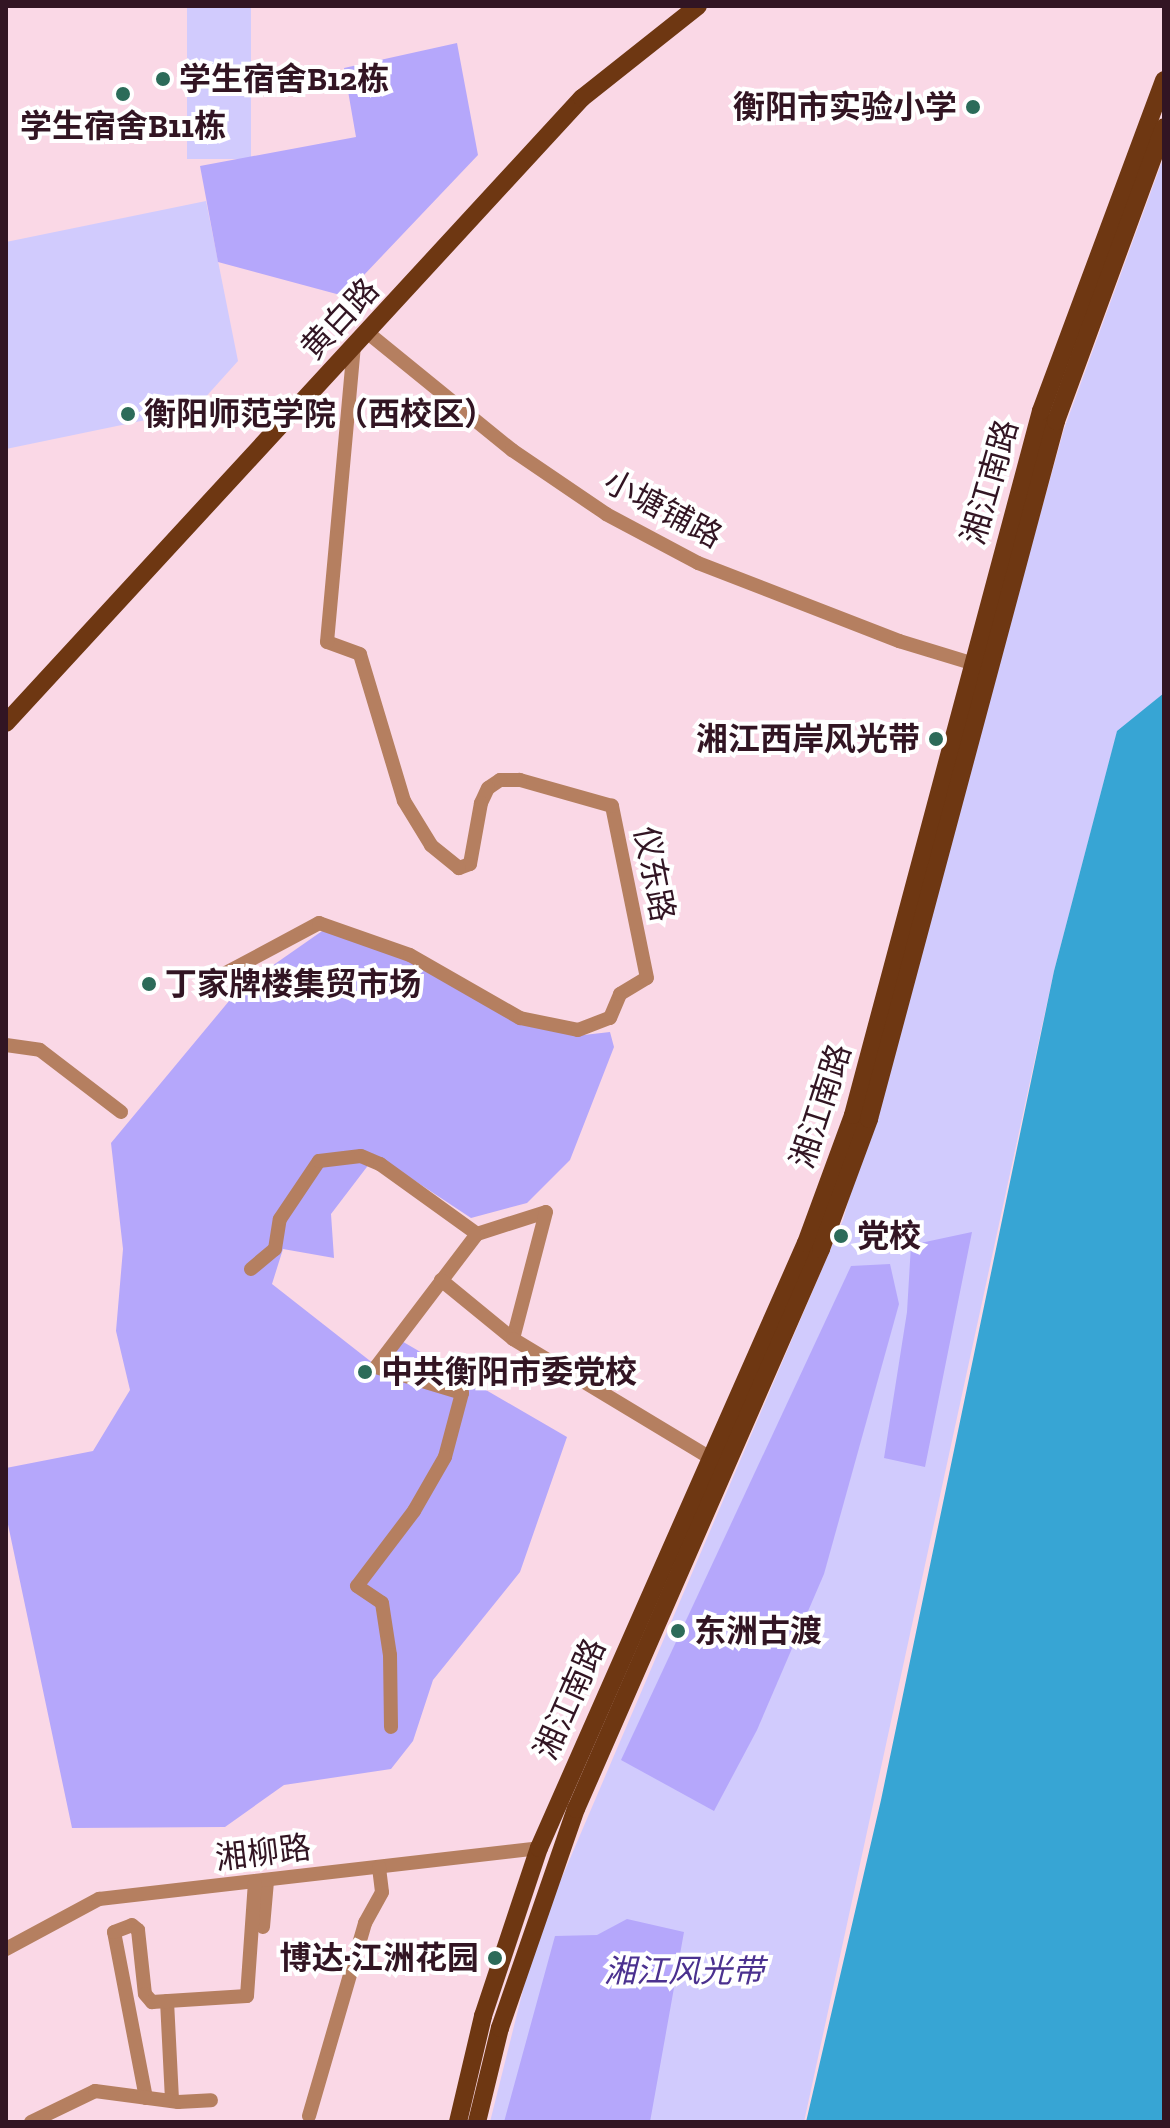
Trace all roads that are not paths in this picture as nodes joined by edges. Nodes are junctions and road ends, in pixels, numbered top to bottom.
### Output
1 (698, 6) edge
2 (1164, 80) edge
3 (1164, 127) edge
4 (368, 333) junction
5 (354, 348) junction
6 (971, 663) junction
7 (6, 723) edge
8 (224, 974) dead end
9 (6, 1045) edge
10 (121, 1112) dead end
11 (477, 1234) junction
12 (251, 1269) dead end
13 (441, 1280) junction
14 (513, 1339) junction
15 (712, 1459) junction
16 (391, 1727) dead end
17 (539, 1848) junction
18 (379, 1867) junction
19 (261, 1882) junction
20 (6, 1949) edge
21 (167, 2001) junction
22 (146, 2098) junction
23 (211, 2100) dead end
24 (172, 2101) junction
25 (309, 2116) dead end
26 (31, 2122) edge
27 (458, 2122) edge
28 (477, 2122) edge

1 - 4 main road, 黄白路
2 - 6 main road, 湘江南路
3 - 28 main road, 湘江南路
4 - 5 main road, 黄白路
4 - 6 street, 小塘铺路
5 - 7 main road, 黄白路
5 - 8 street, 仪东路
6 - 15 main road, 湘江南路
9 - 10 street
11 - 12 street
11 - 13 street
11 - 14 street
13 - 14 street
13 - 16 street
14 - 15 street
15 - 17 main road, 湘江南路
17 - 18 street, 湘柳路
17 - 27 main road, 湘江南路
18 - 19 street, 湘柳路
18 - 25 street
19 - 20 street, 湘柳路
19 - 21 street
21 - 22 street
21 - 24 street
22 - 24 street
22 - 26 street
23 - 24 street

